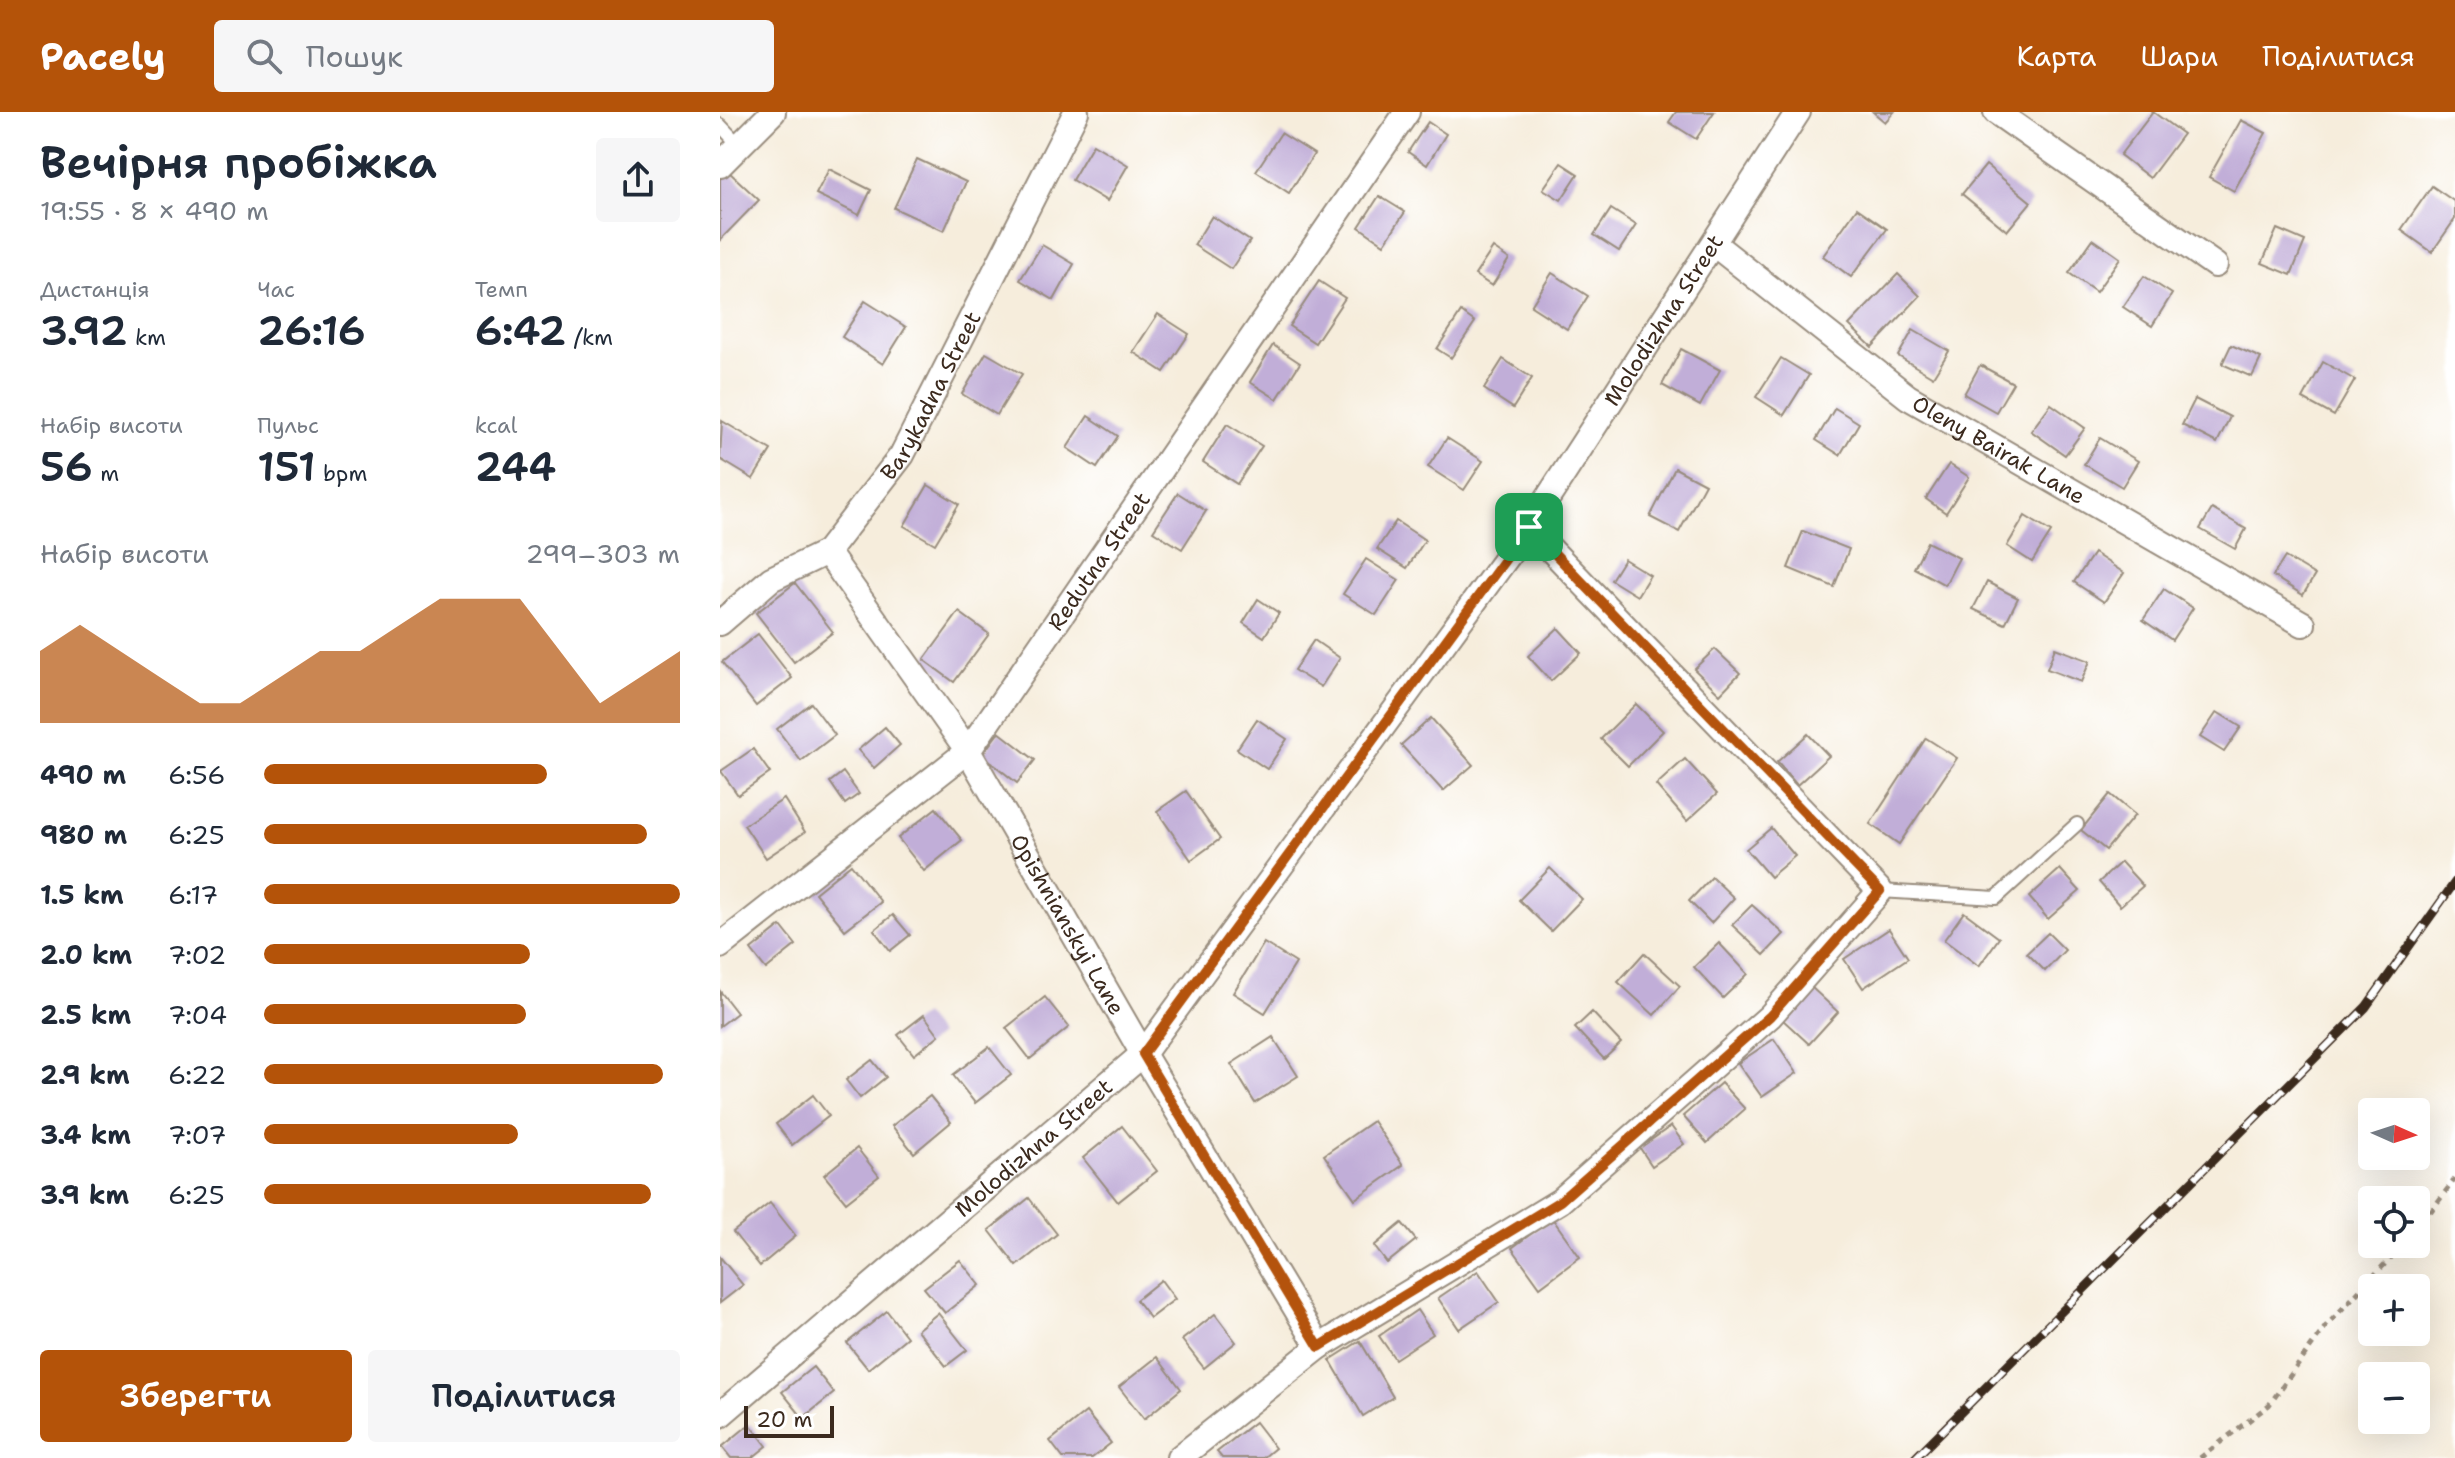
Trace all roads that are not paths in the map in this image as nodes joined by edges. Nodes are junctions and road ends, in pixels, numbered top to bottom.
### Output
1 (773, 112) edge
2 (1076, 112) edge
3 (1407, 112) edge
4 (1798, 112) edge
5 (1996, 112) edge
6 (720, 125) edge
7 (740, 146) junction
8 (720, 165) edge
9 (1714, 244) junction
10 (2215, 265) dead end
11 (1529, 527) junction
12 (827, 552) junction
13 (720, 623) edge
14 (2303, 624) dead end
15 (968, 751) junction
16 (2077, 824) dead end
17 (1880, 891) junction
18 (720, 946) edge
19 (1143, 1054) junction
20 (1319, 1347) junction
21 (720, 1415) edge
22 (1179, 1458) edge

1 - 7 street
2 - 12 street, Barykadna Street
3 - 15 street, Redutna Street
4 - 9 street, Molodizhna Street
5 - 10 street
6 - 7 lane
7 - 8 street
9 - 11 street, Molodizhna Street
9 - 14 street, Oleny Bairak Lane
11 - 17 street
11 - 19 street, Molodizhna Street
12 - 13 street, Barykadna Street
12 - 15 street, Opishnianskyi Lane
15 - 18 street, Redutna Street
15 - 19 street, Opishnianskyi Lane
16 - 17 lane
17 - 20 street
19 - 20 street, Opishnianskyi Lane
19 - 21 street, Molodizhna Street
20 - 22 street

